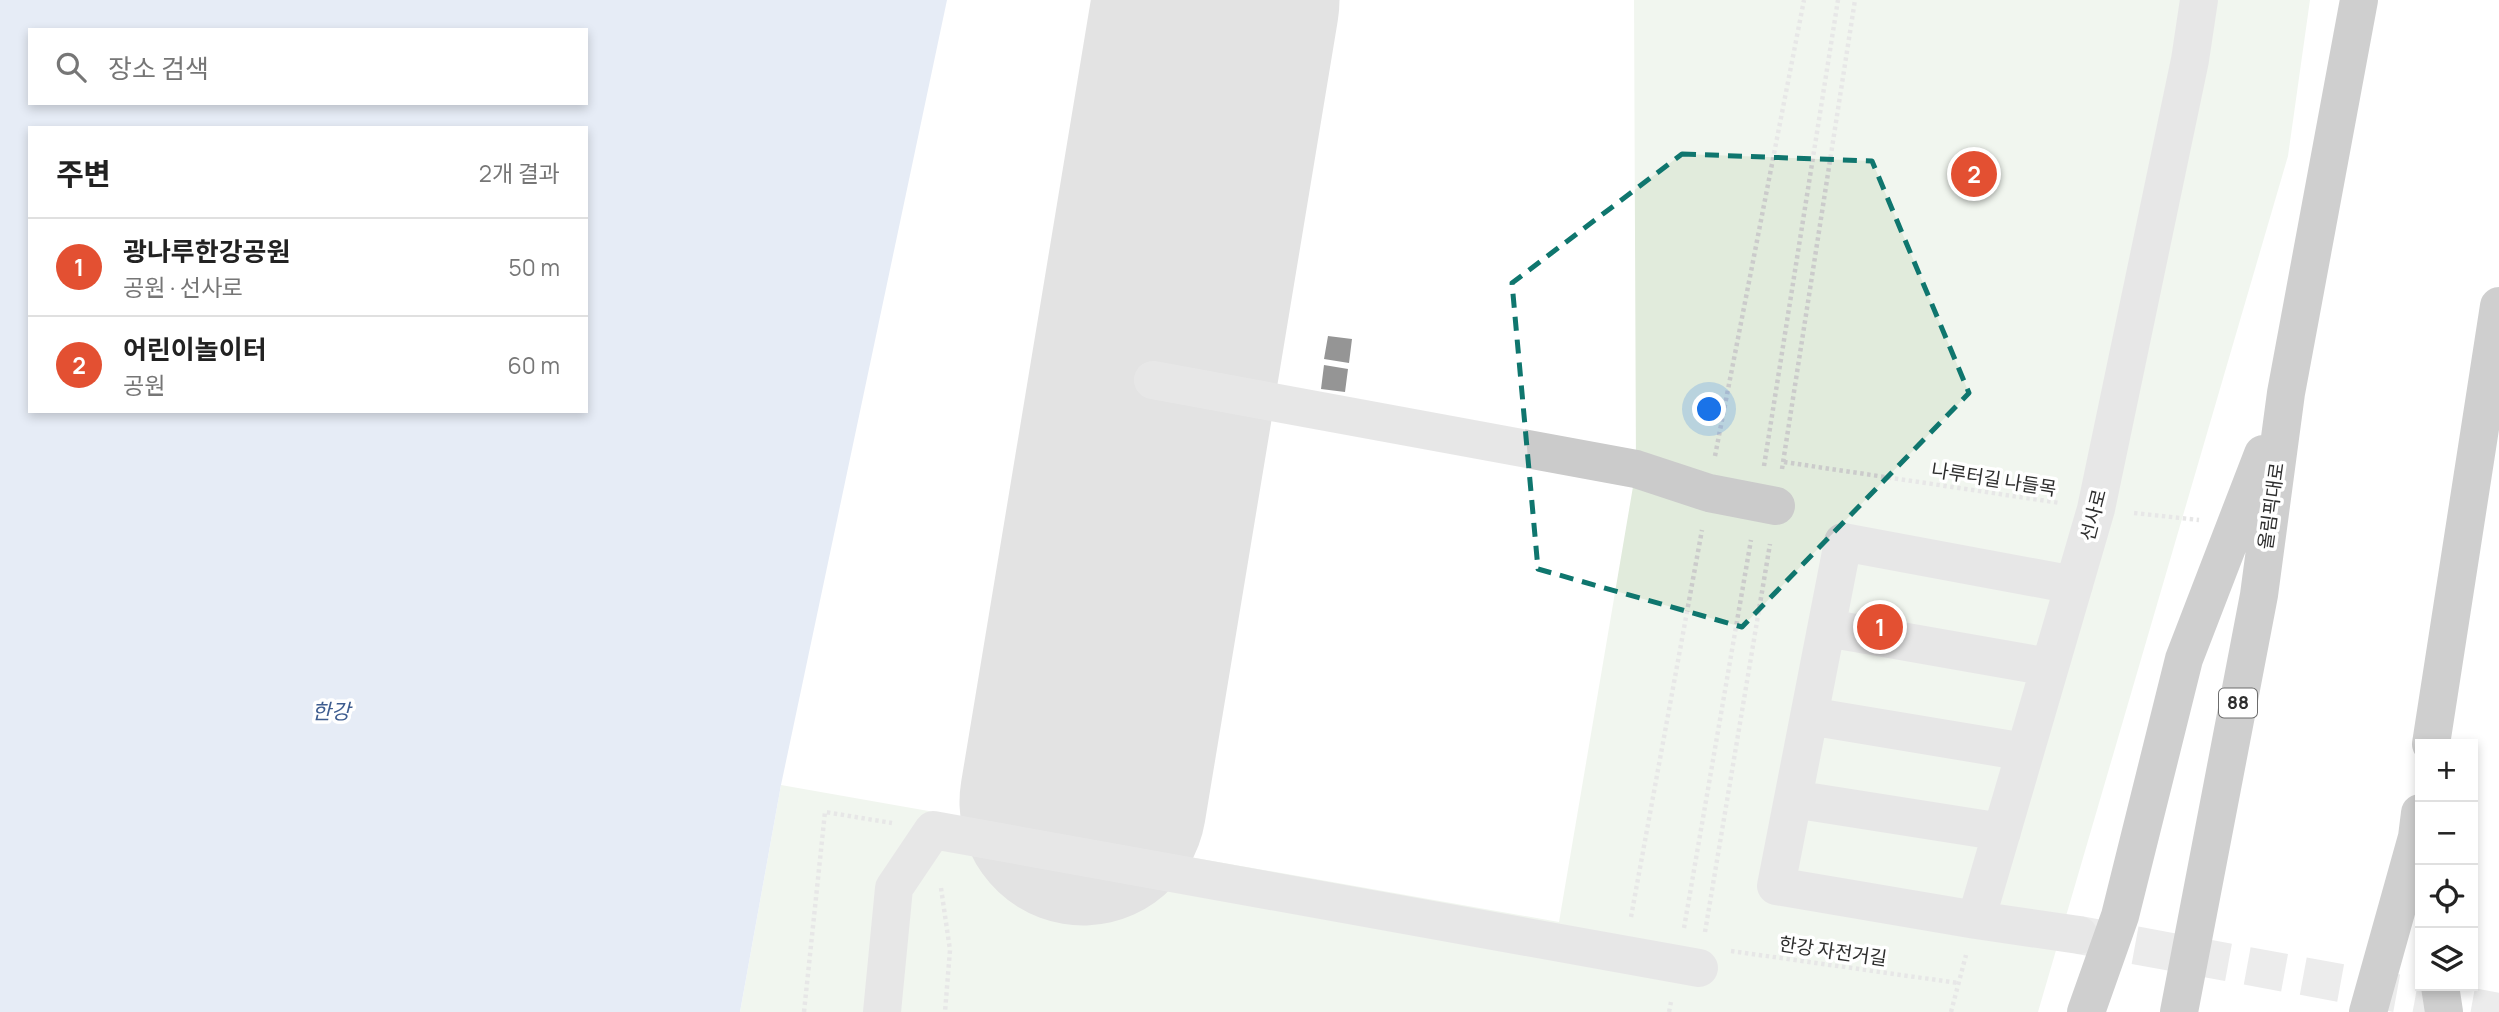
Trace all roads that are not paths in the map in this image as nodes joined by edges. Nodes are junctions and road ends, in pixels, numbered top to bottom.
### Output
1 (2199, 0) edge
2 (2359, 0) edge
3 (2499, 306) edge
4 (1153, 380) dead end
5 (2286, 393) junction
6 (1776, 506) dead end
7 (2074, 585) junction
8 (1827, 628) junction
9 (2049, 667) junction
10 (1809, 716) junction
11 (2432, 739) edge
12 (2025, 752) junction
13 (1793, 799) junction
14 (2001, 832) junction
15 (2415, 851) edge
16 (1976, 920) junction
17 (2079, 935) tunnel mouth
18 (1714, 960) road end
19 (2441, 991) edge
20 (881, 1012) edge
21 (2086, 1012) edge
22 (2179, 1012) edge
23 (2368, 1012) edge
24 (2444, 1012) edge

1 - 7 street, 선사로
2 - 5 highway, 올림픽대로 / 88
3 - 11 highway
4 - 6 street
5 - 21 highway
5 - 22 highway, 올림픽대로 / 88
7 - 8 street
7 - 9 street, 선사로
8 - 9 street
8 - 10 street
9 - 12 street, 선사로
10 - 12 street
10 - 13 street
12 - 14 street, 선사로
13 - 14 street
13 - 16 street
14 - 16 street, 선사로
15 - 23 highway
16 - 17 street
18 - 20 street
19 - 24 highway

